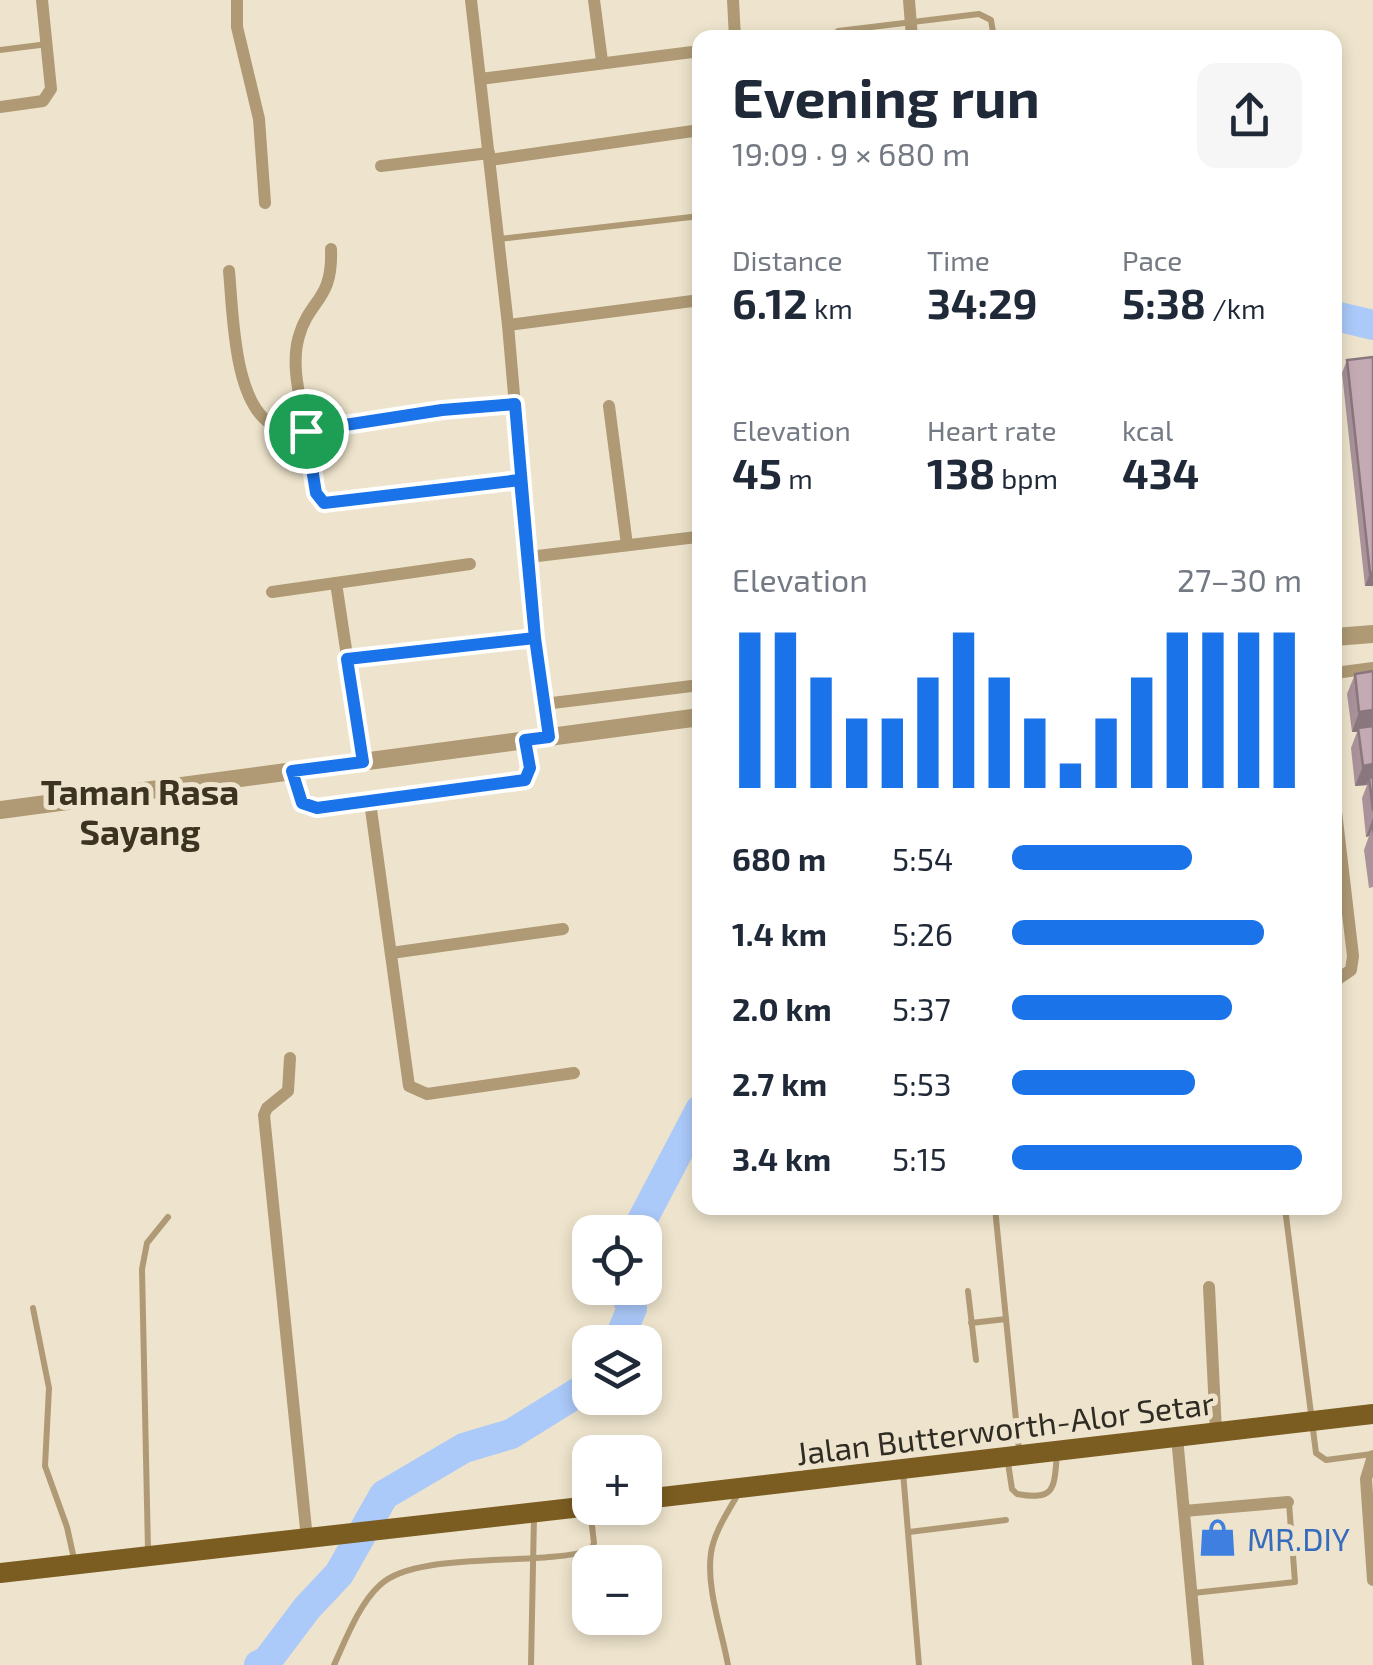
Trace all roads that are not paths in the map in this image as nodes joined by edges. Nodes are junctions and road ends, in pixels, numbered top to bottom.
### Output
1 (42, 0) edge
2 (238, 0) edge
3 (471, 0) edge
4 (594, 0) edge
5 (733, 0) edge
6 (909, 0) edge
7 (910, 21) junction
8 (735, 30) edge
9 (845, 30) edge
10 (911, 30) edge
11 (993, 30) edge
12 (48, 44) junction
13 (0, 50) edge
14 (692, 51) edge
15 (602, 61) junction
16 (480, 79) junction
17 (0, 107) edge
18 (692, 131) edge
19 (489, 156) junction
20 (381, 166) dead end
21 (264, 203) dead end
22 (692, 217) edge
23 (498, 240) junction
24 (331, 249) dead end
25 (228, 271) dead end
26 (692, 301) edge
27 (508, 325) junction
28 (515, 404) junction
29 (609, 406) dead end
30 (306, 431) junction
31 (520, 480) junction
32 (692, 537) edge
33 (627, 545) junction
34 (529, 557) junction
35 (470, 564) dead end
36 (336, 583) junction
37 (272, 592) dead end
38 (1373, 634) edge
39 (1342, 636) edge
40 (535, 638) junction
41 (347, 659) junction
42 (1373, 668) edge
43 (1342, 672) edge
44 (692, 685) edge
45 (544, 704) junction
46 (692, 718) edge
47 (549, 737) junction
48 (525, 740) junction
49 (363, 762) junction
50 (292, 771) junction
51 (370, 802) junction
52 (0, 810) edge
53 (1342, 873) edge
54 (563, 928) dead end
55 (391, 953) junction
56 (1342, 976) edge
57 (290, 1058) dead end
58 (574, 1073) dead end
59 (996, 1215) edge
60 (1286, 1215) edge
61 (168, 1217) dead end
62 (1209, 1288) dead end
63 (968, 1291) dead end
64 (32, 1308) dead end
65 (1006, 1319) junction
66 (972, 1323) junction
67 (976, 1360) dead end
68 (1373, 1414) edge
69 (1313, 1421) junction
70 (1216, 1432) junction
71 (1177, 1436) junction
72 (1058, 1451) junction
73 (1373, 1455) edge
74 (1013, 1456) junction
75 (903, 1469) junction
76 (741, 1488) junction
77 (662, 1498) edge
78 (1288, 1502) joint
79 (572, 1509) edge
80 (1184, 1511) junction
81 (534, 1512) junction
82 (1006, 1520) dead end
83 (592, 1525) edge
84 (909, 1532) junction
85 (307, 1539) junction
86 (148, 1557) junction
87 (535, 1558) junction
88 (75, 1565) junction
89 (0, 1573) edge
90 (1373, 1580) edge
91 (1191, 1594) junction
92 (334, 1665) edge
93 (531, 1665) edge
94 (728, 1665) edge
95 (919, 1665) edge
96 (1198, 1665) edge

1 - 12 street
2 - 21 street
3 - 16 street
4 - 15 street
5 - 8 street
6 - 7 street
7 - 9 lane
7 - 10 street
7 - 11 lane
12 - 13 lane
12 - 17 street
14 - 15 street
15 - 16 street
16 - 19 street
18 - 19 street
19 - 20 street
19 - 23 street
22 - 23 lane
23 - 27 street
24 - 30 street
25 - 30 street
26 - 27 street
27 - 28 street
28 - 30 street
28 - 31 street
29 - 33 street
30 - 31 lane
31 - 34 street
32 - 33 street
33 - 34 street
34 - 40 street
35 - 36 street
36 - 37 street
36 - 41 street
38 - 39 street
40 - 41 lane
40 - 45 street
41 - 49 street
42 - 43 street
44 - 45 street
45 - 47 street
46 - 47 street
47 - 48 street
48 - 49 street
48 - 51 street
49 - 50 street
50 - 51 street
50 - 52 street
51 - 55 street
53 - 56 street
54 - 55 street
55 - 58 street
57 - 85 street
59 - 65 lane
60 - 69 lane
61 - 86 lane
62 - 70 street
63 - 66 lane
64 - 88 lane
65 - 66 lane
65 - 74 lane
66 - 67 lane
68 - 69 main road, Jalan Butterworth-Alor Setar
69 - 70 main road, Jalan Butterworth-Alor Setar
69 - 73 lane
70 - 71 main road, Jalan Butterworth-Alor Setar
71 - 72 main road, Jalan Butterworth-Alor Setar
71 - 80 street
72 - 74 main road, Jalan Butterworth-Alor Setar
72 - 74 lane
73 - 90 street
74 - 75 main road, Jalan Butterworth-Alor Setar
75 - 76 main road, Jalan Butterworth-Alor Setar
75 - 84 lane
76 - 77 main road, Jalan Butterworth-Alor Setar
76 - 94 lane
78 - 80 street
78 - 91 lane
79 - 81 main road
80 - 91 street
81 - 85 main road
81 - 87 lane
82 - 84 lane
83 - 87 lane
84 - 95 lane
85 - 86 main road
86 - 88 main road
87 - 92 lane
87 - 93 lane
88 - 89 main road
91 - 96 street

